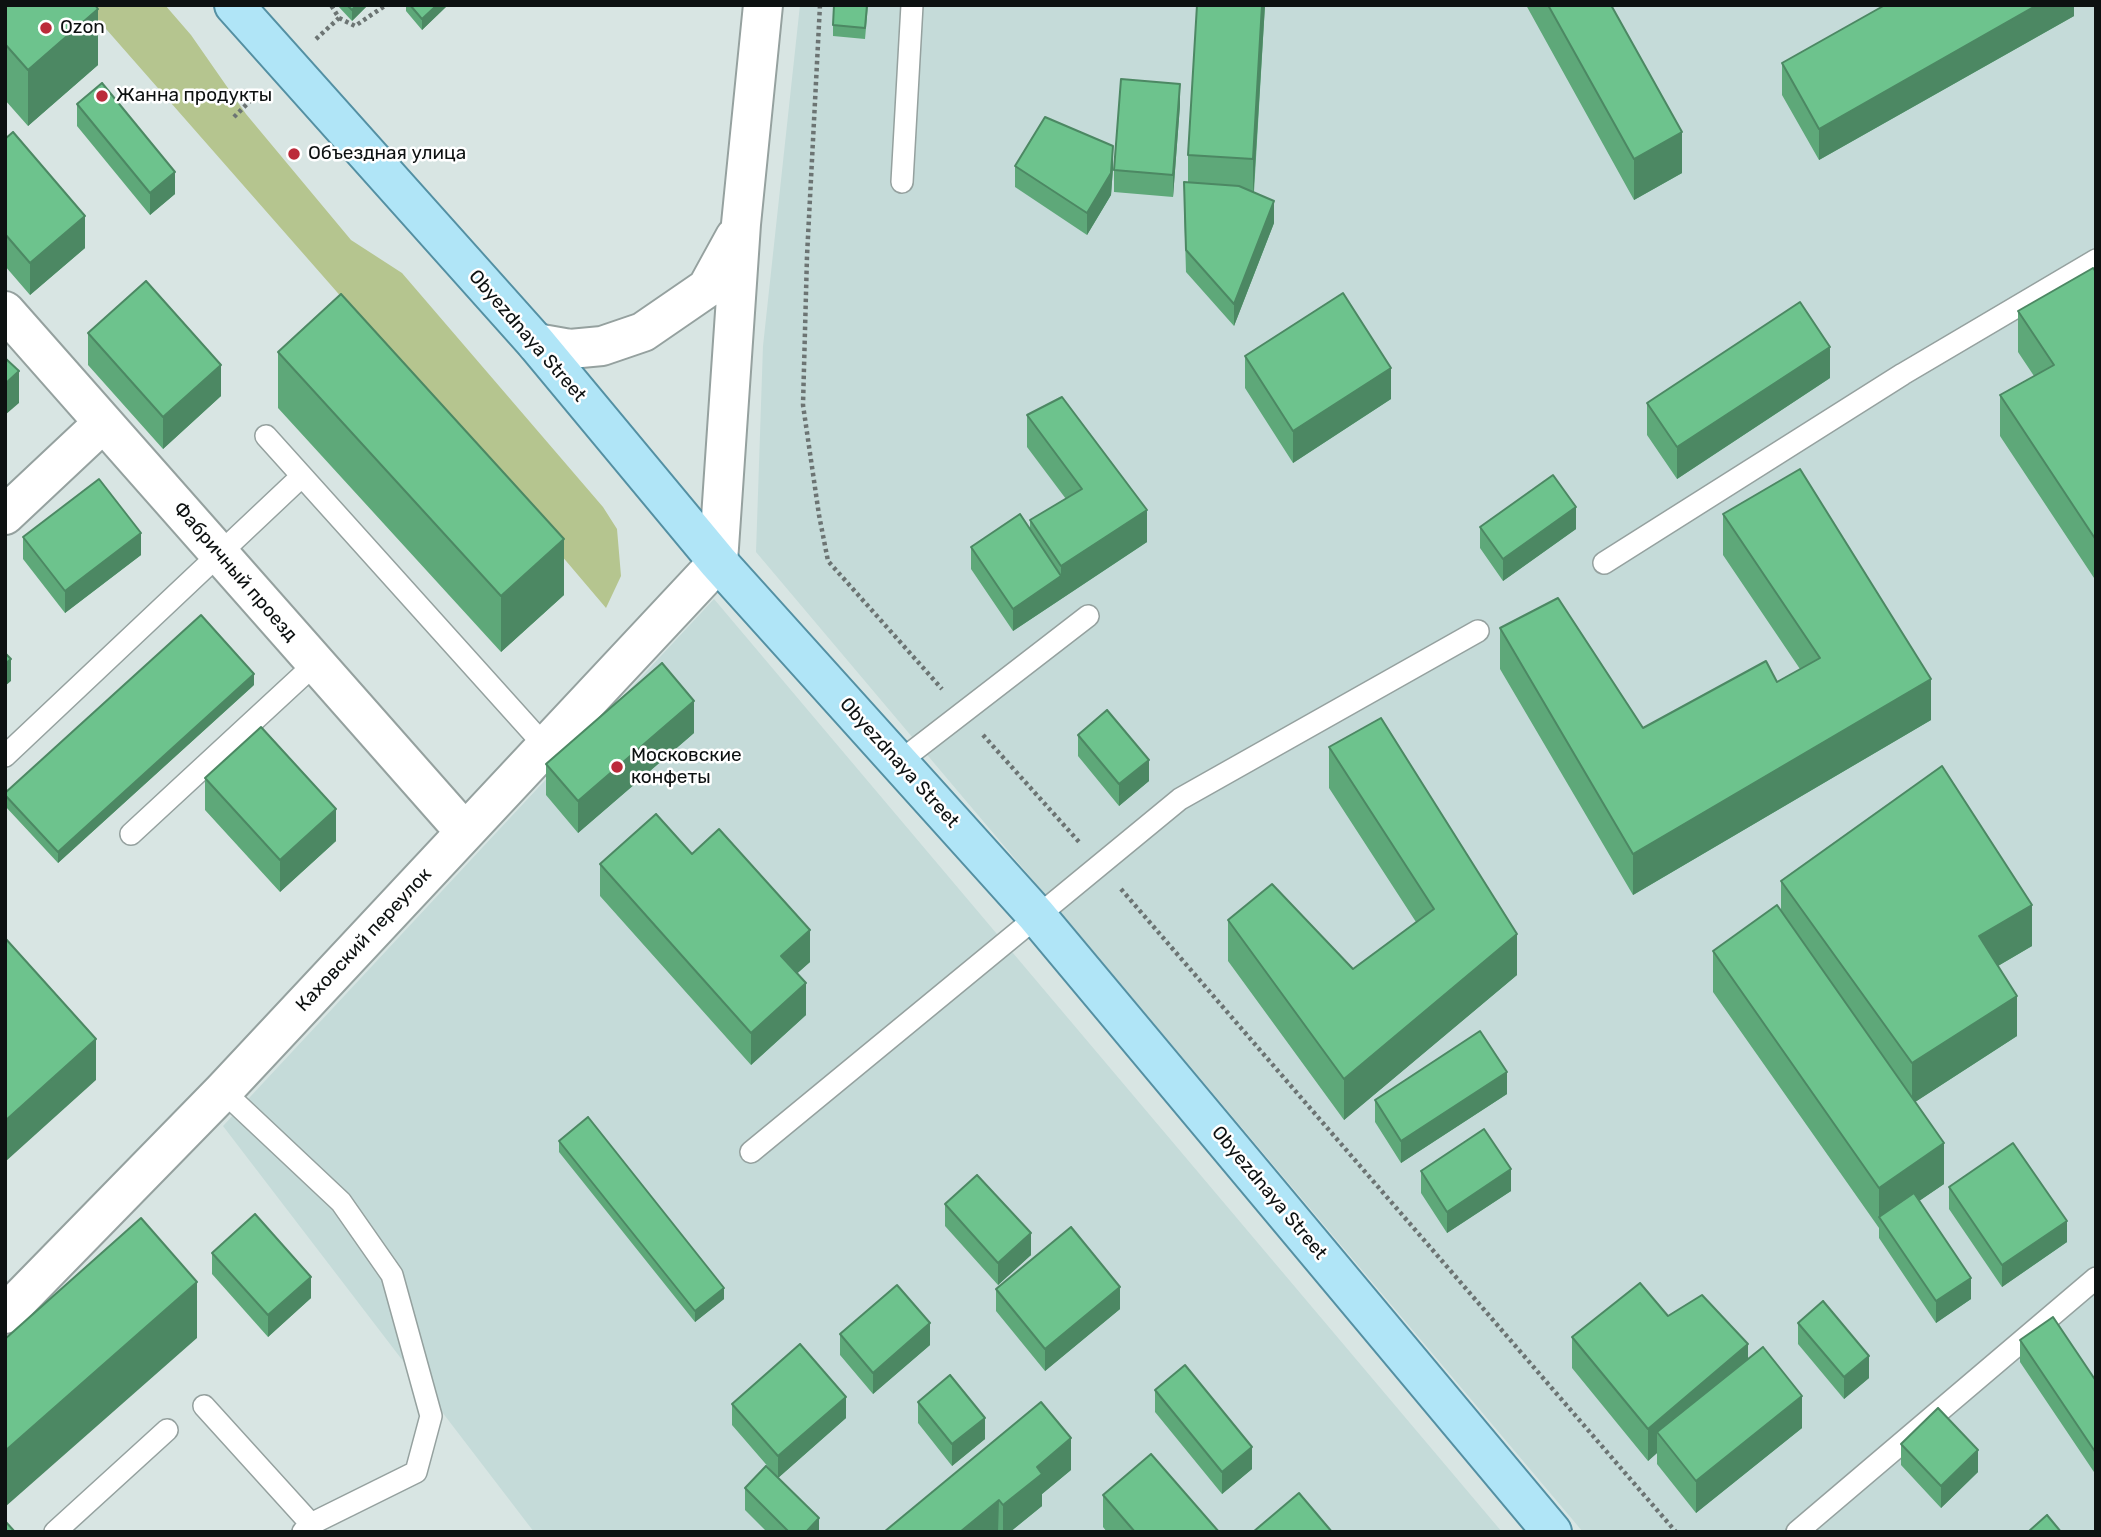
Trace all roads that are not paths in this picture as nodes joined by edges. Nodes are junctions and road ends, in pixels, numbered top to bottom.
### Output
1 (234, 5) edge
2 (763, 5) edge
3 (912, 5) edge
4 (902, 183) dead end
5 (741, 224) junction
6 (2096, 260) edge
7 (5, 310) edge
8 (536, 343) junction
9 (103, 423) junction
10 (266, 436) dead end
11 (302, 477) junction
12 (5, 515) edge
13 (219, 554) junction
14 (718, 562) junction
15 (1604, 563) dead end
16 (1088, 616) dead end
17 (1478, 631) dead end
18 (316, 663) junction
19 (545, 746) junction
20 (5, 756) edge
21 (899, 762) junction
22 (465, 832) junction
23 (131, 834) dead end
24 (1036, 915) junction
25 (223, 1091) junction
26 (751, 1152) dead end
27 (2096, 1278) edge
28 (5, 1314) edge
29 (204, 1406) dead end
30 (167, 1430) dead end
31 (307, 1528) edge
32 (55, 1532) edge
33 (1552, 1532) edge
34 (1797, 1532) edge

1 - 8 main road, Obyezdnaya Street
2 - 5 street
3 - 4 lane
5 - 8 street
5 - 14 street
6 - 15 lane
7 - 9 street, Фабричный проезд
8 - 14 main road, Obyezdnaya Street
9 - 12 street
9 - 13 street, Фабричный проезд
10 - 11 lane
11 - 13 lane
11 - 19 lane
13 - 18 street, Фабричный проезд
13 - 20 lane
14 - 19 street, Каховский переулок
14 - 21 main road, Obyezdnaya Street
16 - 21 lane
17 - 24 lane
18 - 22 street, Фабричный проезд
18 - 23 lane
19 - 22 street, Каховский переулок
21 - 24 main road, Obyezdnaya Street
22 - 25 street, Каховский переулок
24 - 26 lane
24 - 33 main road, Obyezdnaya Street
25 - 28 street, Каховский переулок
25 - 31 lane
27 - 34 lane
29 - 31 lane
30 - 32 lane

